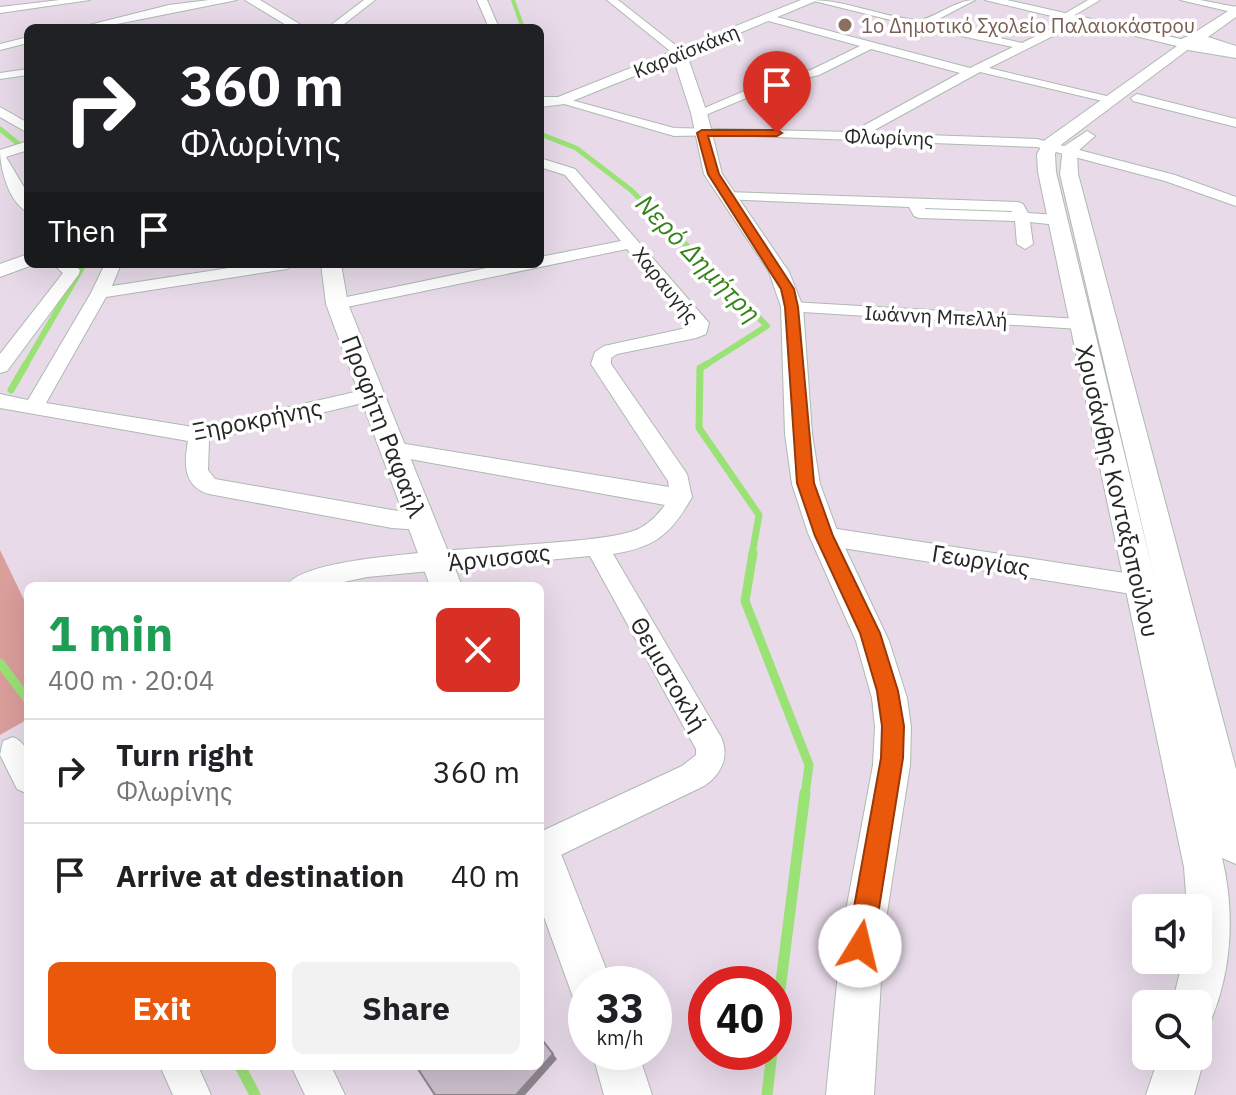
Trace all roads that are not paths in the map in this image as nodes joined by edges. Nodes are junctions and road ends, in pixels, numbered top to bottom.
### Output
1 (85, 0) edge
2 (232, 0) edge
3 (251, 0) edge
4 (370, 0) edge
5 (482, 0) edge
6 (814, 0) edge
7 (970, 0) edge
8 (991, 0) edge
9 (1095, 0) edge
10 (1185, 0) edge
11 (619, 2) edge
12 (146, 3) dead end
13 (184, 7) junction
14 (0, 10) edge
15 (1236, 10) edge
16 (769, 18) junction
17 (1070, 18) junction
18 (101, 24) edge
19 (293, 24) edge
20 (337, 24) edge
21 (492, 24) edge
22 (926, 24) junction
23 (1236, 26) edge
24 (909, 36) dead end
25 (24, 41) edge
26 (895, 43) dead end
27 (1199, 44) junction
28 (868, 46) junction
29 (0, 47) edge
30 (1025, 47) junction
31 (882, 50) junction
32 (1236, 52) edge
33 (679, 53) junction
34 (975, 71) junction
35 (24, 73) edge
36 (0, 76) edge
37 (1137, 98) junction
38 (560, 101) junction
39 (1111, 101) junction
40 (544, 102) edge
41 (0, 111) edge
42 (701, 123) junction
43 (1236, 123) edge
44 (24, 126) edge
45 (855, 136) junction
46 (24, 147) edge
47 (1060, 148) junction
48 (0, 157) edge
49 (544, 163) edge
50 (570, 172) junction
51 (544, 177) edge
52 (727, 196) junction
53 (24, 200) edge
54 (1236, 202) edge
55 (1022, 217) junction
56 (1057, 220) junction
57 (632, 243) junction
58 (1025, 244) dead end
59 (544, 261) edge
60 (24, 262) edge
61 (68, 268) edge
62 (111, 268) edge
63 (261, 268) edge
64 (332, 268) edge
65 (511, 268) edge
66 (0, 271) edge
67 (100, 293) junction
68 (337, 304) junction
69 (792, 307) junction
70 (1080, 324) junction
71 (0, 367) edge
72 (372, 394) junction
73 (0, 401) edge
74 (33, 408) junction
75 (199, 435) junction
76 (393, 449) junction
77 (681, 497) junction
78 (421, 521) junction
79 (824, 536) junction
80 (596, 546) junction
81 (441, 575) edge
82 (309, 582) edge
83 (1138, 585) junction
84 (14, 750) edge
85 (24, 771) edge
86 (1236, 844) edge
87 (544, 848) edge
88 (544, 861) edge
89 (583, 966) edge
90 (1198, 990) edge
91 (181, 1070) edge
92 (312, 1070) edge
93 (620, 1070) edge
94 (1178, 1070) edge
95 (192, 1095) edge
96 (326, 1095) edge
97 (628, 1095) edge
98 (850, 1095) edge
99 (1170, 1095) edge

1 - 14 street
2 - 13 street
3 - 19 street
4 - 20 street
5 - 21 street
6 - 16 street, Καραϊσκάκη
6 - 22 street
7 - 22 street
8 - 17 street
9 - 17 street
10 - 15 street
11 - 33 street
12 - 13 street
13 - 18 street
15 - 27 main road
16 - 28 street
16 - 33 street, Καραϊσκάκη
17 - 27 street
17 - 30 street
22 - 24 street
22 - 30 street
23 - 27 main road
25 - 29 street
26 - 31 street
27 - 32 main road
27 - 37 street
27 - 39 street
28 - 31 street
28 - 42 street
30 - 34 street
31 - 34 street
33 - 38 street, Καραϊσκάκη
33 - 42 street
34 - 39 street
34 - 45 street
35 - 36 street
37 - 43 street
37 - 47 street
38 - 40 street, Φλωρίνης
38 - 42 street, Φλωρίνης
39 - 47 street
41 - 44 street
42 - 45 street, Φλωρίνης
42 - 52 street
45 - 47 street, Φλωρίνης
46 - 48 street
47 - 54 street, Φλωρίνης
47 - 56 street, Χρυσάνθης Κονταξοπούλου
47 - 86 street, Χρυσάνθης Κονταξοπούλου
48 - 53 street
49 - 50 street
50 - 51 street
50 - 57 street, Χαραυγής
52 - 55 street
52 - 69 street
55 - 56 street
55 - 58 street
56 - 70 street, Χρυσάνθης Κονταξοπούλου
57 - 59 street
57 - 77 street, Χαραυγής
60 - 66 street
61 - 71 street
62 - 67 street
63 - 67 street
64 - 68 street, Προφήτη Ραφαήλ
65 - 68 street
67 - 74 street
68 - 72 street, Προφήτη Ραφαήλ
69 - 70 street, Ιωάννη Μπελλή
69 - 79 street
70 - 83 street, Χρυσάνθης Κονταξοπούλου
72 - 75 street, Ξηροκρήνης
72 - 76 street, Προφήτη Ραφαήλ
73 - 74 street, Ξηροκρήνης
74 - 75 street, Ξηροκρήνης
75 - 78 street
76 - 77 street
76 - 78 street, Προφήτη Ραφαήλ
77 - 80 street, Άρνισσας
78 - 81 street, Προφήτη Ραφαήλ
79 - 83 street, Γεωργίας
79 - 98 street
80 - 81 street, Άρνισσας
80 - 87 street, Θεμιστοκλή
81 - 82 street, Άρνισσας
83 - 90 street, Χρυσάνθης Κονταξοπούλου
84 - 85 street
88 - 89 street
91 - 95 street
92 - 96 street
93 - 97 street
94 - 99 street

